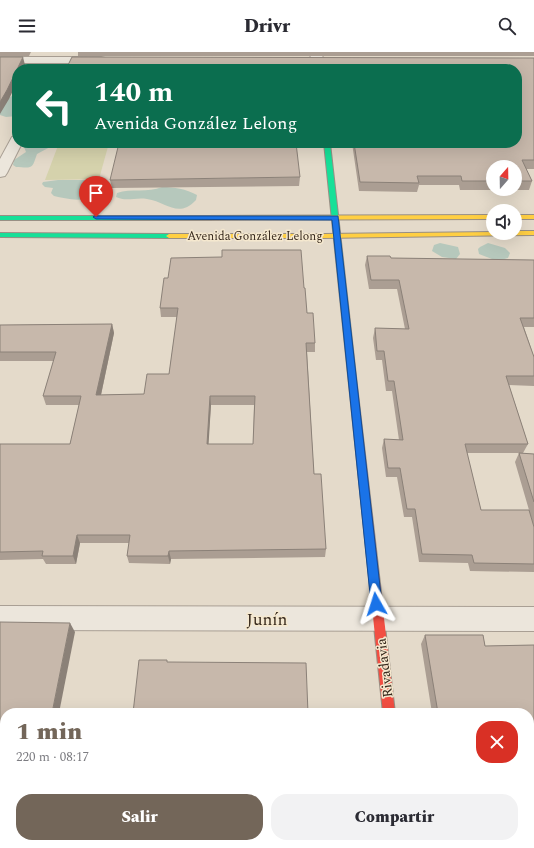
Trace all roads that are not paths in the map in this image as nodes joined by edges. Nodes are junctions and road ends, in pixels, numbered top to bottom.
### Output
1 (0, 60) edge
2 (58, 60) edge
3 (113, 60) edge
4 (13, 148) edge
5 (328, 148) edge
6 (0, 173) edge
7 (486, 217) edge
8 (522, 217) edge
9 (534, 217) edge
10 (0, 218) edge
11 (335, 218) junction
12 (534, 233) edge
13 (0, 235) edge
14 (337, 236) junction
15 (0, 618) edge
16 (378, 619) junction
17 (534, 619) edge
18 (388, 708) edge

1 - 2 street
2 - 3 street
4 - 6 street
5 - 11 main road, Rivadavia
7 - 11 main road, Avenida González Lelong
8 - 9 main road
10 - 11 main road, Avenida González Lelong
11 - 14 main road, Rivadavia
12 - 14 main road, Avenida González Lelong
13 - 14 main road, Avenida González Lelong
14 - 16 main road, Rivadavia
15 - 16 street, Junín
16 - 17 street, Junín
16 - 18 main road, Rivadavia

